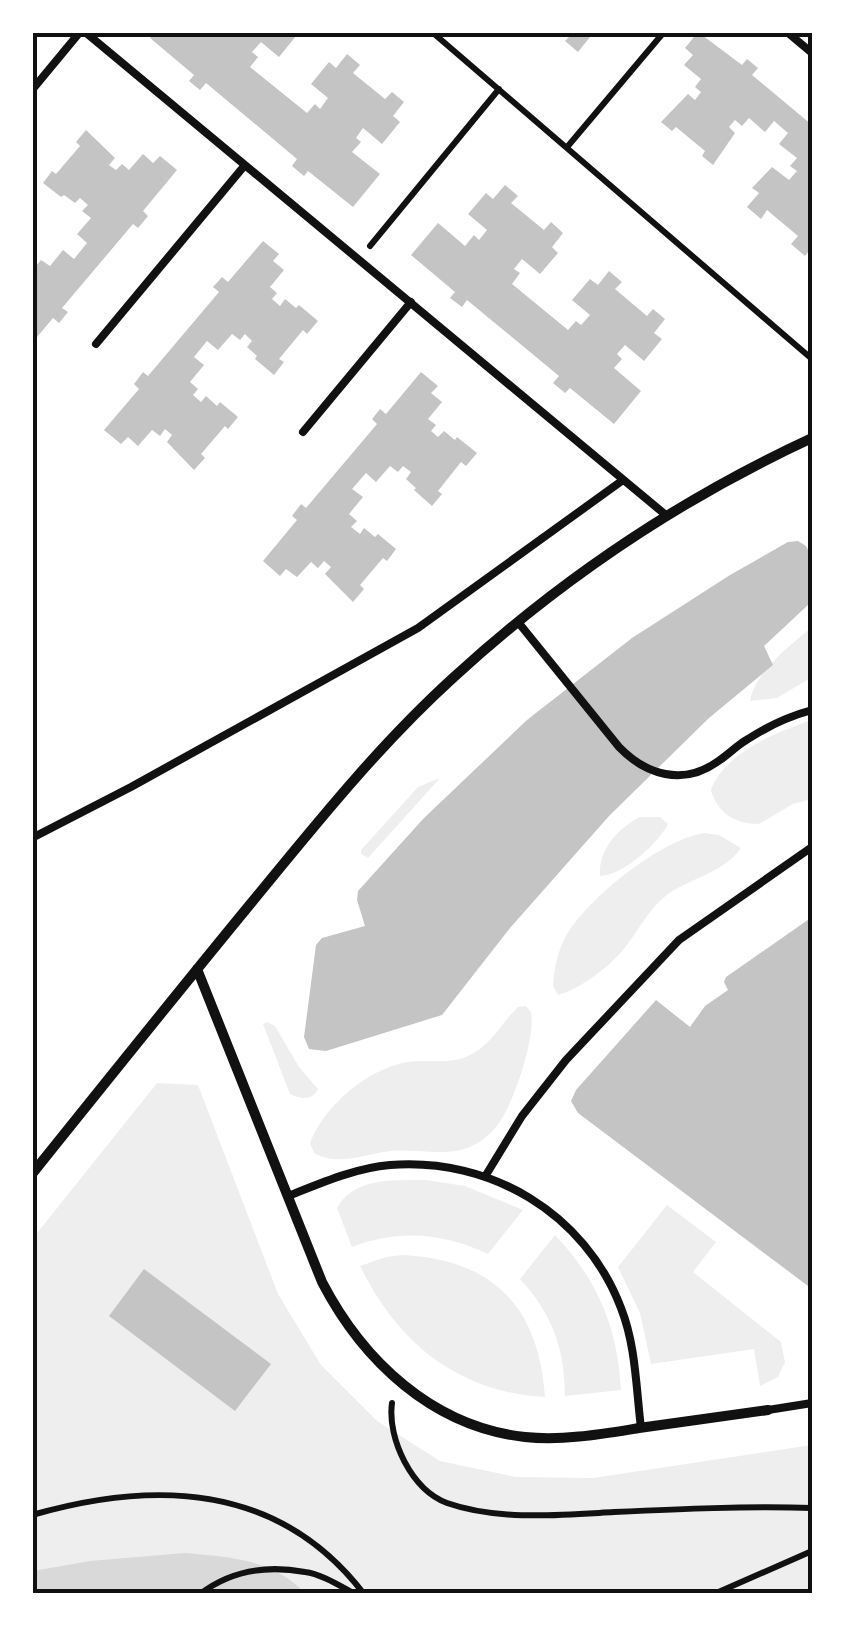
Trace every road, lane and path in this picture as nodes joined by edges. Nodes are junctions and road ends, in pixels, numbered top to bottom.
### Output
1 (82, 32) edge
2 (432, 32) edge
3 (664, 32) edge
4 (788, 32) edge
5 (812, 53) edge
6 (499, 89) junction
7 (32, 90) edge
8 (568, 146) junction
9 (245, 165) junction
10 (359, 259) junction
11 (411, 302) junction
12 (96, 344) dead end
13 (812, 359) edge
14 (303, 432) dead end
15 (812, 438) edge
16 (623, 480) junction
17 (667, 516) junction
18 (518, 622) junction
19 (812, 710) edge
20 (32, 838) edge
21 (812, 847) edge
22 (197, 969) junction
23 (32, 1174) edge
24 (486, 1175) junction
25 (288, 1196) junction
26 (395, 1380) junction
27 (812, 1403) edge
28 (768, 1410) joint
29 (640, 1428) junction
30 (812, 1508) edge
31 (32, 1515) edge
32 (812, 1550) edge
33 (200, 1594) edge
34 (356, 1594) edge
35 (364, 1594) edge
36 (714, 1594) edge

1 - 7 lane
1 - 9 lane
2 - 6 path
3 - 8 path
4 - 5 lane
6 - 8 path
6 - 10 path
8 - 13 path
9 - 10 lane
9 - 12 lane
10 - 11 lane
11 - 14 lane
11 - 16 lane
15 - 17 street
16 - 17 lane
16 - 20 lane
17 - 18 street
18 - 19 lane
18 - 22 street
21 - 24 lane
22 - 23 street
22 - 25 street
24 - 25 lane
24 - 29 lane
25 - 26 street
26 - 29 street
26 - 30 path
27 - 28 lane
28 - 29 street
31 - 35 path
32 - 36 path
33 - 34 path

